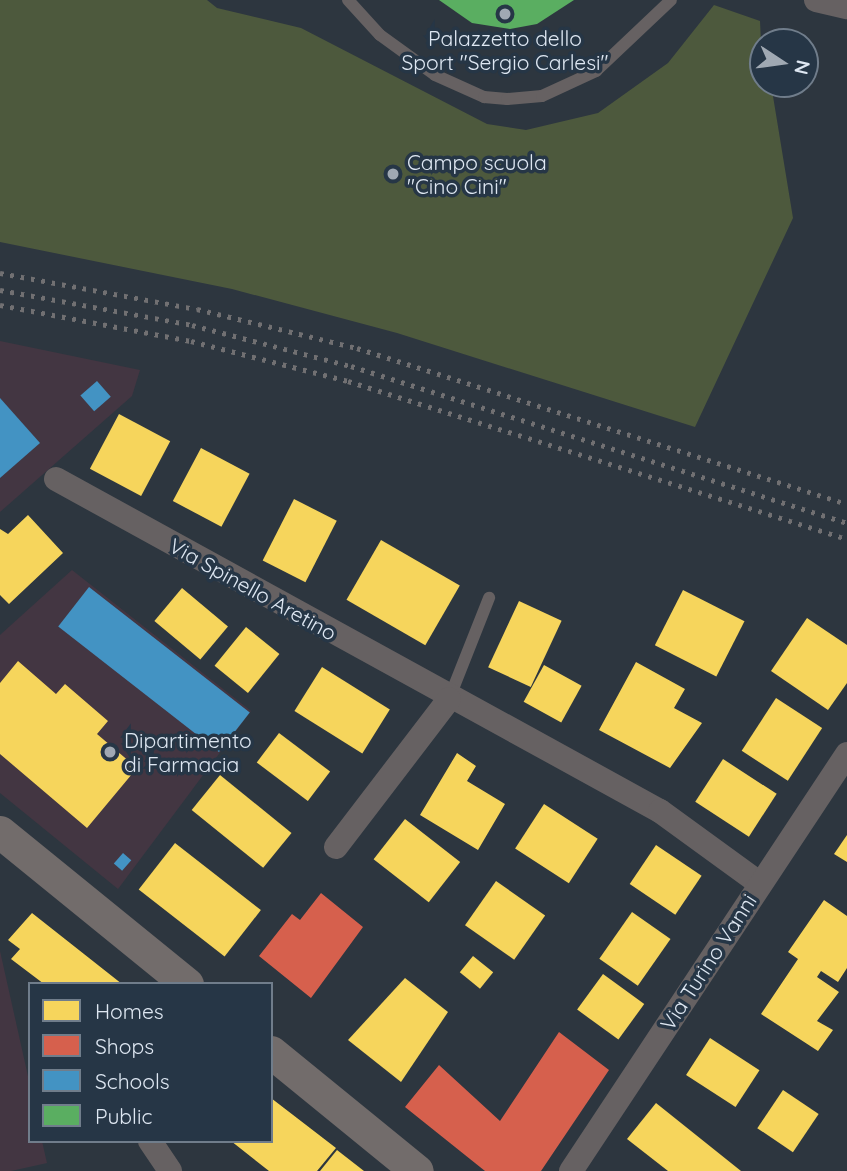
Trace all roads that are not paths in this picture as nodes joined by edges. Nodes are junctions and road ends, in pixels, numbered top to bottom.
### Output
1 (348, 0) edge
2 (671, 0) edge
3 (816, 0) edge
4 (847, 7) edge
5 (56, 480) dead end
6 (489, 598) dead end
7 (449, 699) junction
8 (847, 754) edge
9 (0, 832) edge
10 (336, 847) dead end
11 (759, 883) junction
12 (185, 982) edge
13 (273, 1054) edge
14 (151, 1143) edge
15 (170, 1171) edge
16 (417, 1171) edge
17 (571, 1171) edge

1 - 2 lane
3 - 4 street
5 - 7 street, Via Spinello Aretino
6 - 7 lane
7 - 10 street
7 - 11 street, Via Spinello Aretino
8 - 11 street, Via Turino Vanni
9 - 12 main road
11 - 17 street, Via Turino Vanni
13 - 16 main road
14 - 15 street

